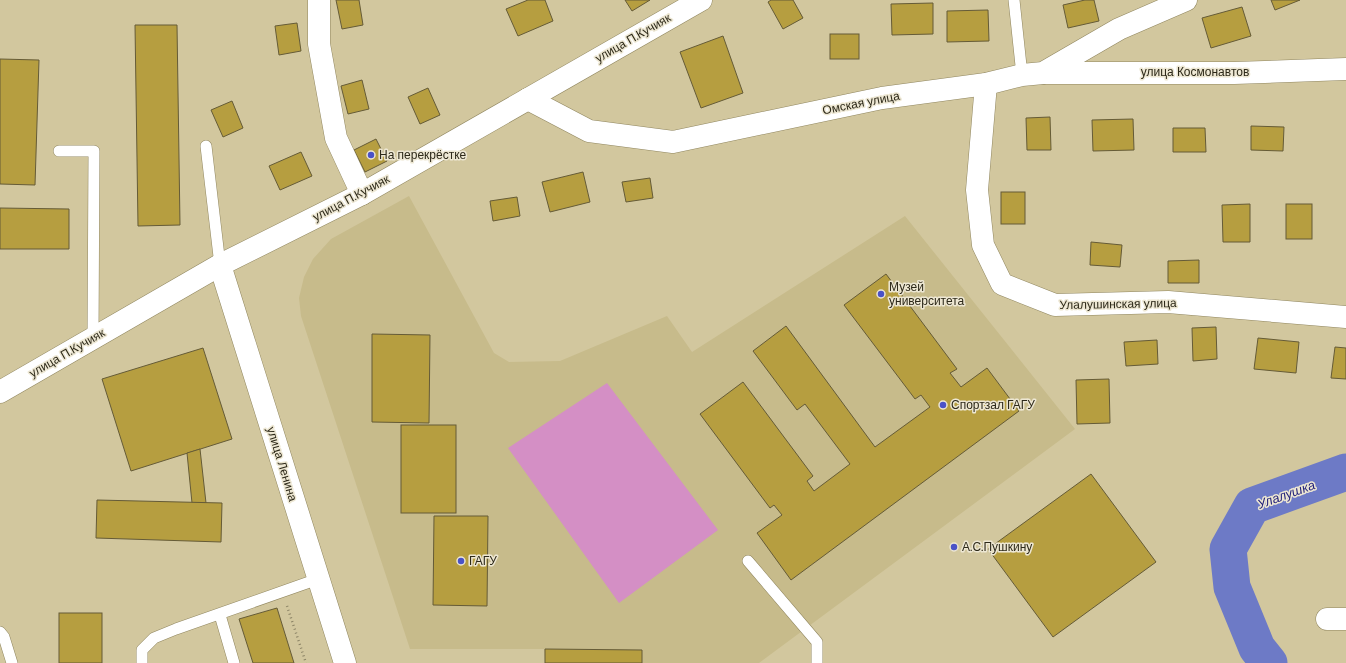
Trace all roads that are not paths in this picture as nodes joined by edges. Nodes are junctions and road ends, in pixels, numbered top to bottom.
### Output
1 (319, 0) edge
2 (701, 0) edge
3 (1014, 0) edge
4 (1186, 0) edge
5 (1346, 69) edge
6 (1043, 73) junction
7 (1022, 75) junction
8 (986, 84) junction
9 (528, 99) junction
10 (206, 146) dead end
11 (59, 151) dead end
12 (362, 194) junction
13 (220, 265) junction
14 (1346, 317) edge
15 (93, 338) junction
16 (0, 392) edge
17 (748, 561) dead end
18 (318, 579) junction
19 (220, 615) junction
20 (0, 632) edge
21 (12, 663) edge
22 (142, 663) edge
23 (234, 663) edge
24 (345, 663) edge
25 (817, 663) edge

1 - 12 street
2 - 9 street, улица П.Кучияк
3 - 7 lane
4 - 6 street, Омская улица
5 - 6 street, улица Космонавтов
6 - 7 street, Омская улица
7 - 8 street, Омская улица
8 - 9 street, Омская улица
8 - 14 street, Улалушинская улица
9 - 12 street, улица П.Кучияк
10 - 13 lane
11 - 15 lane
12 - 13 street, улица П.Кучияк
13 - 15 street, улица П.Кучияк
13 - 18 street, улица Ленина
15 - 16 street, улица П.Кучияк
17 - 25 lane
18 - 19 lane
18 - 24 street, улица Ленина
19 - 22 lane
19 - 23 lane
20 - 21 lane

